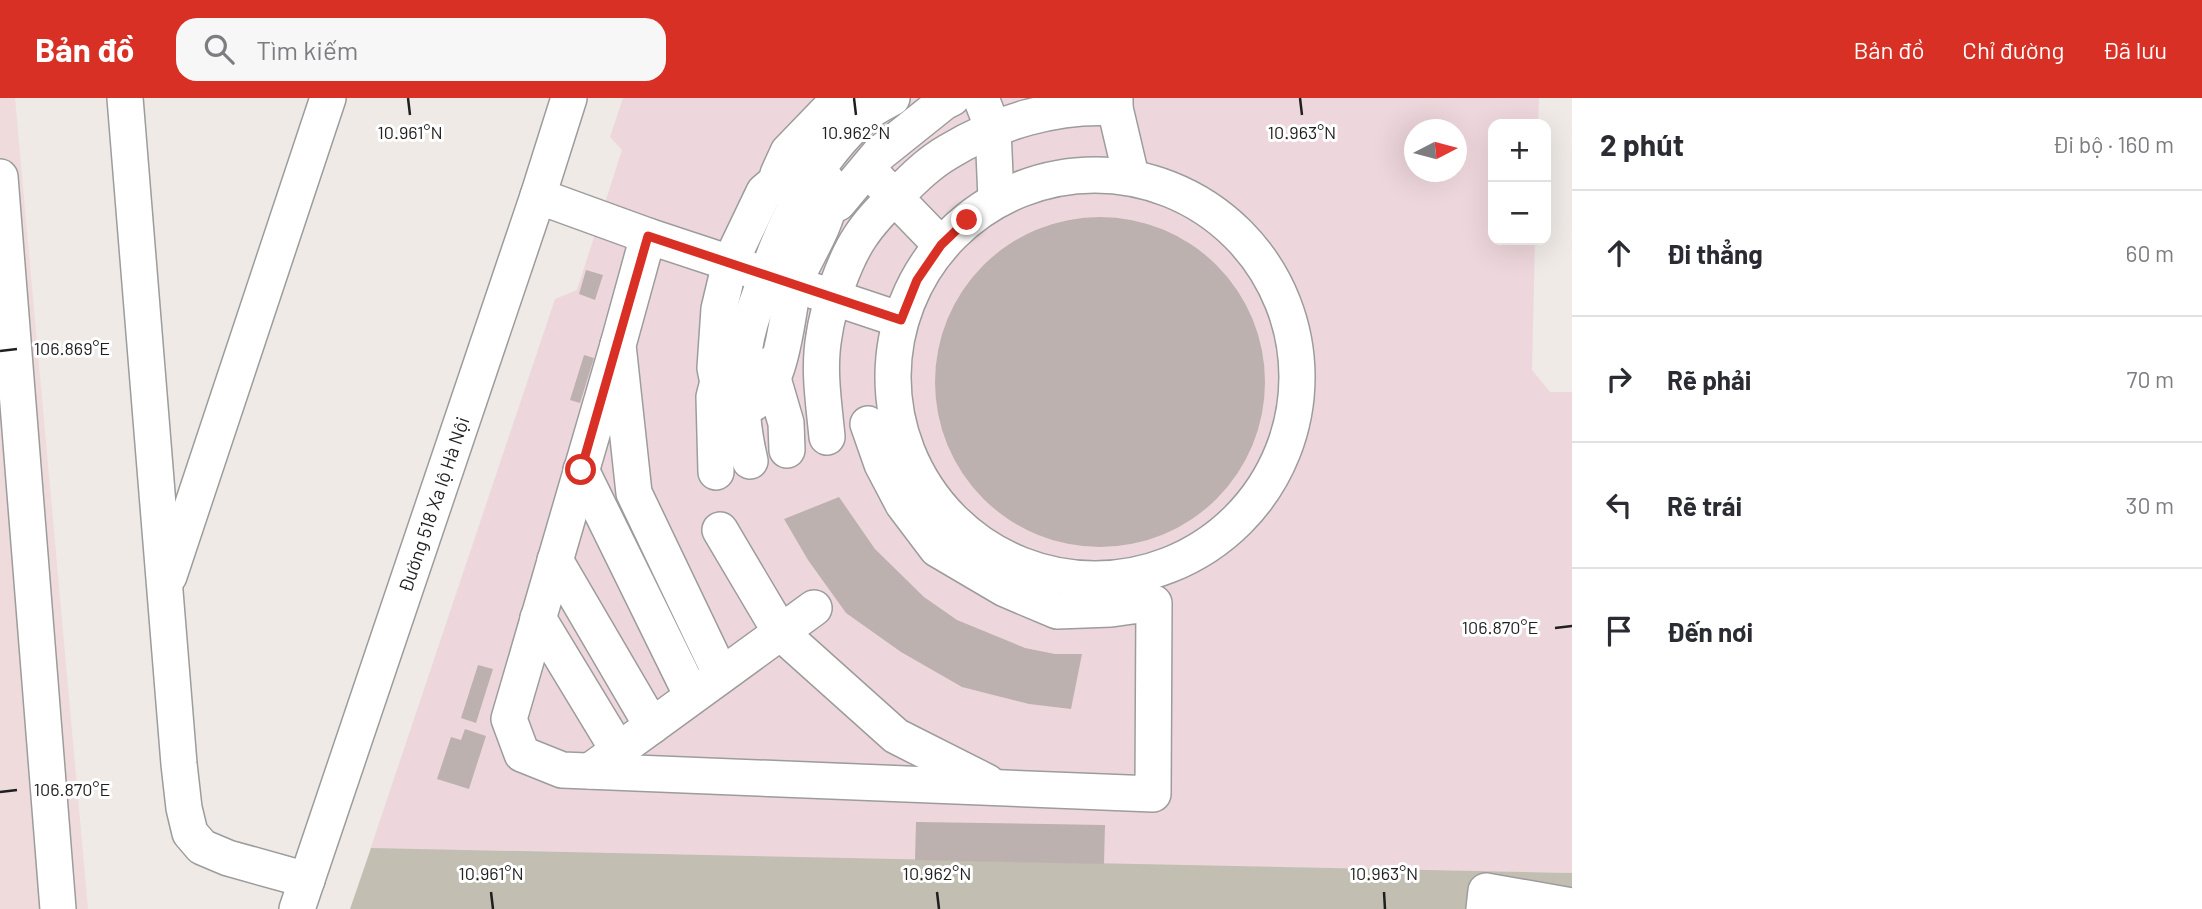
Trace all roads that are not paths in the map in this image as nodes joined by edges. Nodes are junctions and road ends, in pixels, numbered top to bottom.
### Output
1 (125, 98) edge
2 (328, 98) edge
3 (569, 98) edge
4 (892, 98) edge
5 (952, 98) edge
6 (1115, 103) edge
7 (824, 114) edge
8 (987, 114) edge
9 (867, 169) junction
10 (815, 171) junction
11 (1131, 176) junction
12 (0, 177) edge
13 (785, 195) junction
14 (538, 196) junction
15 (895, 197) junction
16 (996, 199) junction
17 (829, 207) junction
18 (648, 236) junction
19 (941, 245) junction
20 (730, 263) junction
21 (780, 280) junction
22 (835, 297) junction
23 (901, 320) junction
24 (746, 340) junction
25 (618, 345) junction
26 (772, 375) junction
27 (717, 378) junction
28 (741, 408) junction
29 (882, 420) junction
30 (827, 437) junction
31 (787, 450) junction
32 (750, 461) junction
33 (581, 470) junction
34 (720, 530) dead end
35 (555, 560) junction
36 (164, 590) junction
37 (814, 608) dead end
38 (538, 618) junction
39 (781, 633) junction
40 (721, 675) junction
41 (692, 696) junction
42 (652, 726) junction
43 (618, 750) junction
44 (590, 771) junction
45 (1000, 788) junction
46 (302, 895) edge
47 (1572, 906) edge
48 (58, 909) edge
49 (1483, 909) edge

1 - 36 street
2 - 36 street
3 - 14 street, Đường 518 Xa lộ Hà Nội
4 - 7 street
5 - 9 street
6 - 8 street
6 - 11 street
7 - 9 street
7 - 10 street
7 - 13 street
8 - 15 street
8 - 16 street
9 - 15 street
9 - 17 street
10 - 13 street
10 - 17 street
11 - 16 street
11 - 29 street
12 - 48 street
13 - 17 street
13 - 20 street
13 - 21 street
14 - 18 street
14 - 46 street, Đường 518 Xa lộ Hà Nội
15 - 19 street
15 - 22 street
16 - 19 street
17 - 21 street
18 - 20 street
18 - 25 street
19 - 23 street
20 - 21 street
20 - 27 street
21 - 22 street
21 - 24 street
21 - 26 street
22 - 23 street
22 - 30 street
23 - 29 street
24 - 26 street
24 - 27 street
24 - 28 street
25 - 33 street
25 - 40 street
26 - 28 street
26 - 31 street
27 - 28 street
27 - 32 street
28 - 32 street
29 - 30 street
29 - 45 street
30 - 31 street
31 - 32 street
33 - 35 street
33 - 41 street
34 - 39 street
35 - 38 street
35 - 42 street
36 - 46 street
37 - 39 street
38 - 43 street
38 - 44 street
39 - 40 street
39 - 45 street
40 - 41 street
41 - 42 street
42 - 43 street
43 - 44 street
44 - 45 street
47 - 49 street

